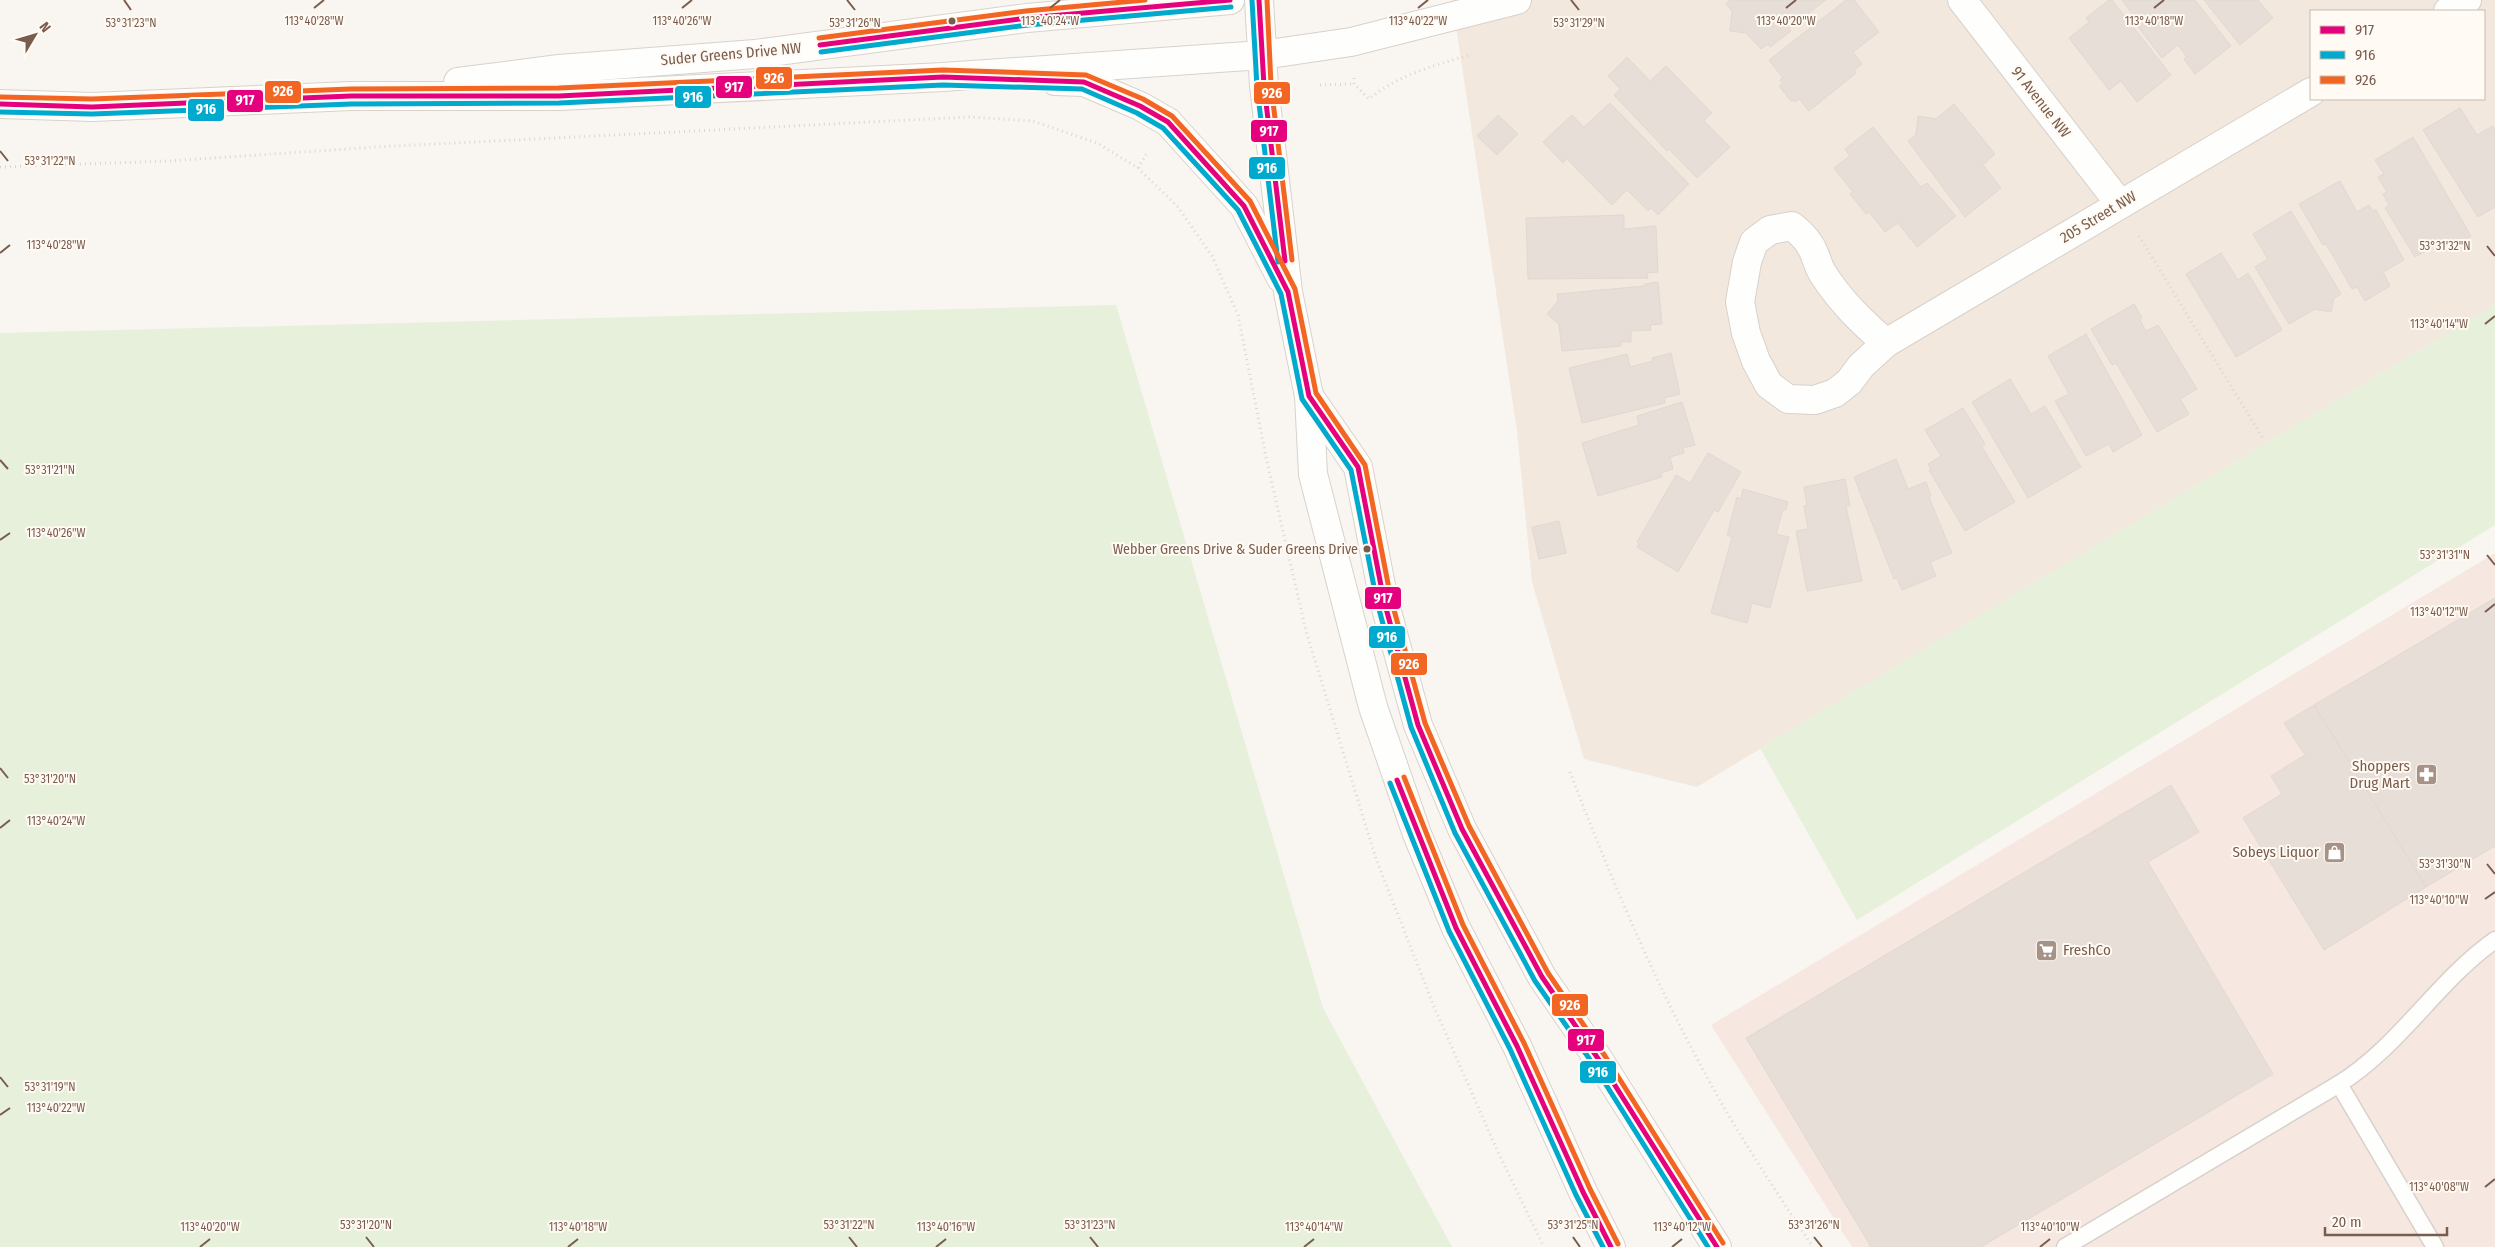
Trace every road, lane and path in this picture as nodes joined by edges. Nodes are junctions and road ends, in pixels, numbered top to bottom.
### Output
1 (1230, 0) edge
2 (1259, 0) edge
3 (1517, 0) edge
4 (1962, 0) edge
5 (2467, 0) edge
6 (2450, 10) edge
7 (1262, 55) junction
8 (1469, 55) dead end
9 (943, 77) junction
10 (1354, 84) dead end
11 (2310, 93) edge
12 (351, 96) junction
13 (0, 104) edge
14 (0, 167) edge
15 (1138, 168) dead end
16 (2120, 204) junction
17 (1288, 292) junction
18 (1886, 343) junction
19 (1309, 396) junction
20 (2264, 440) dead end
21 (1570, 772) dead end
22 (2495, 940) edge
23 (2339, 1084) junction
24 (1611, 1247) edge
25 (1717, 1247) edge
26 (1813, 1247) edge
27 (2065, 1247) edge
28 (2435, 1247) edge

1 - 12 main road, Suder Greens Drive NW
2 - 7 main road
3 - 7 main road, Suder Greens Drive NW
4 - 16 main road, 91 Avenue NW
5 - 6 main road
7 - 9 main road, Suder Greens Drive NW
7 - 17 main road
8 - 10 path
9 - 12 main road, Suder Greens Drive NW
9 - 17 main road
11 - 16 main road, 205 Street NW
12 - 13 main road, Suder Greens Drive NW
14 - 15 path
16 - 18 main road, 205 Street NW
16 - 20 path
17 - 19 main road
18 - 18 main road, 205 Street NW
19 - 24 main road
19 - 25 main road
21 - 26 path
22 - 23 lane
23 - 27 lane
23 - 28 lane

